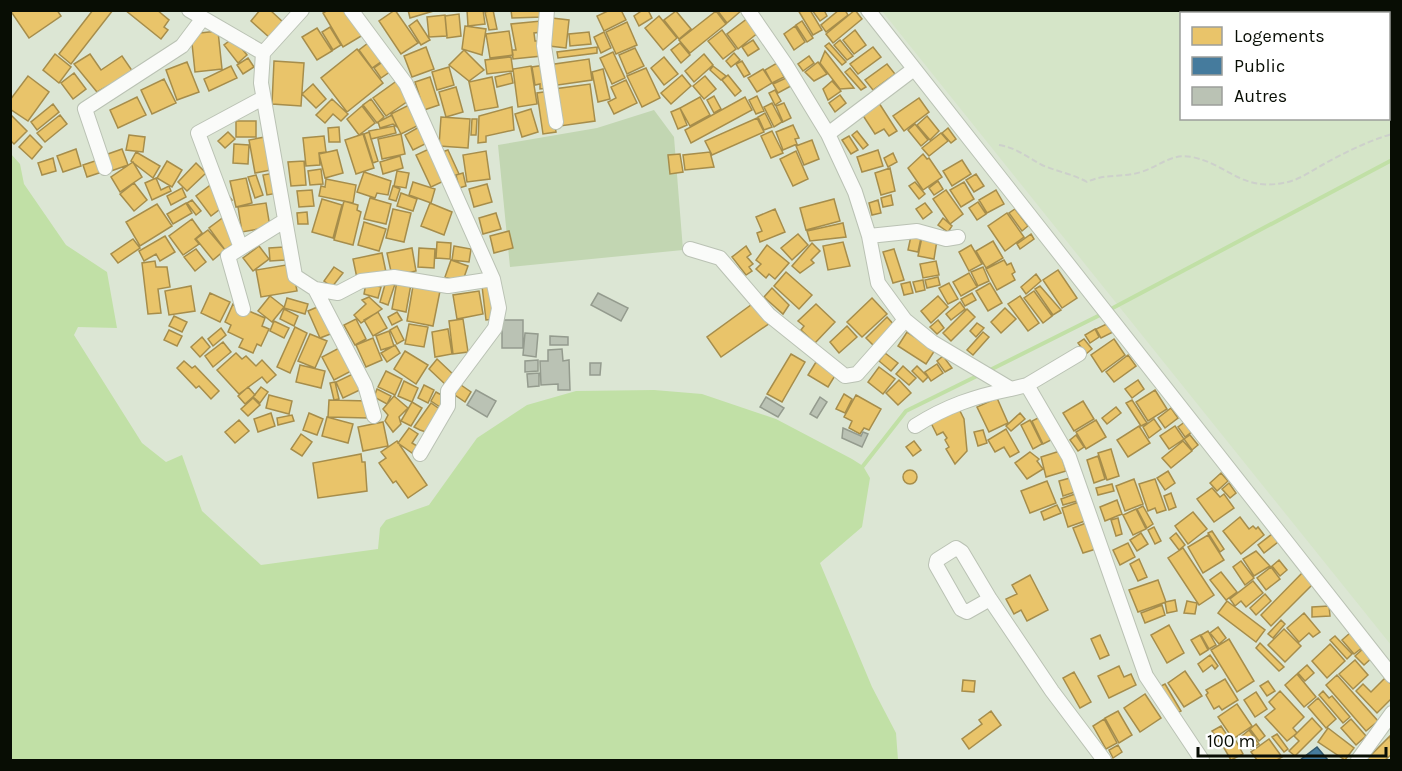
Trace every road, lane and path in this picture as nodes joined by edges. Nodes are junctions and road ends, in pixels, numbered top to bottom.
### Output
1 (189, 10) edge
2 (302, 10) edge
3 (351, 10) edge
4 (547, 10) edge
5 (748, 10) edge
6 (868, 10) edge
7 (203, 18) junction
8 (263, 53) junction
9 (914, 69) junction
10 (263, 98) junction
11 (556, 123) dead end
12 (828, 134) junction
13 (1392, 134) edge
14 (999, 145) dead end
15 (105, 168) dead end
16 (284, 221) junction
17 (869, 236) junction
18 (958, 237) dead end
19 (241, 248) junction
20 (690, 249) dead end
21 (493, 279) junction
22 (315, 289) junction
23 (243, 309) dead end
24 (905, 320) junction
25 (1079, 354) dead end
26 (1027, 385) junction
27 (1006, 386) junction
28 (374, 416) dead end
29 (915, 426) dead end
30 (420, 454) dead end
31 (990, 598) junction
32 (1392, 676) edge
33 (1392, 713) edge
34 (1104, 760) edge
35 (1202, 760) edge
36 (1358, 760) edge

1 - 7 street
2 - 8 street
3 - 21 street
4 - 11 street
5 - 12 street
6 - 9 street
7 - 8 street
7 - 15 street
8 - 10 street
9 - 12 street
9 - 32 street
10 - 16 street
10 - 19 street
12 - 17 street
13 - 14 path
16 - 19 street
16 - 22 street
17 - 18 street
17 - 24 street
19 - 23 street
20 - 24 street
21 - 22 street
21 - 30 street
22 - 28 street
24 - 27 street
25 - 26 street
26 - 27 street
26 - 35 street
27 - 29 street
31 - 31 street
31 - 34 street
33 - 36 street

